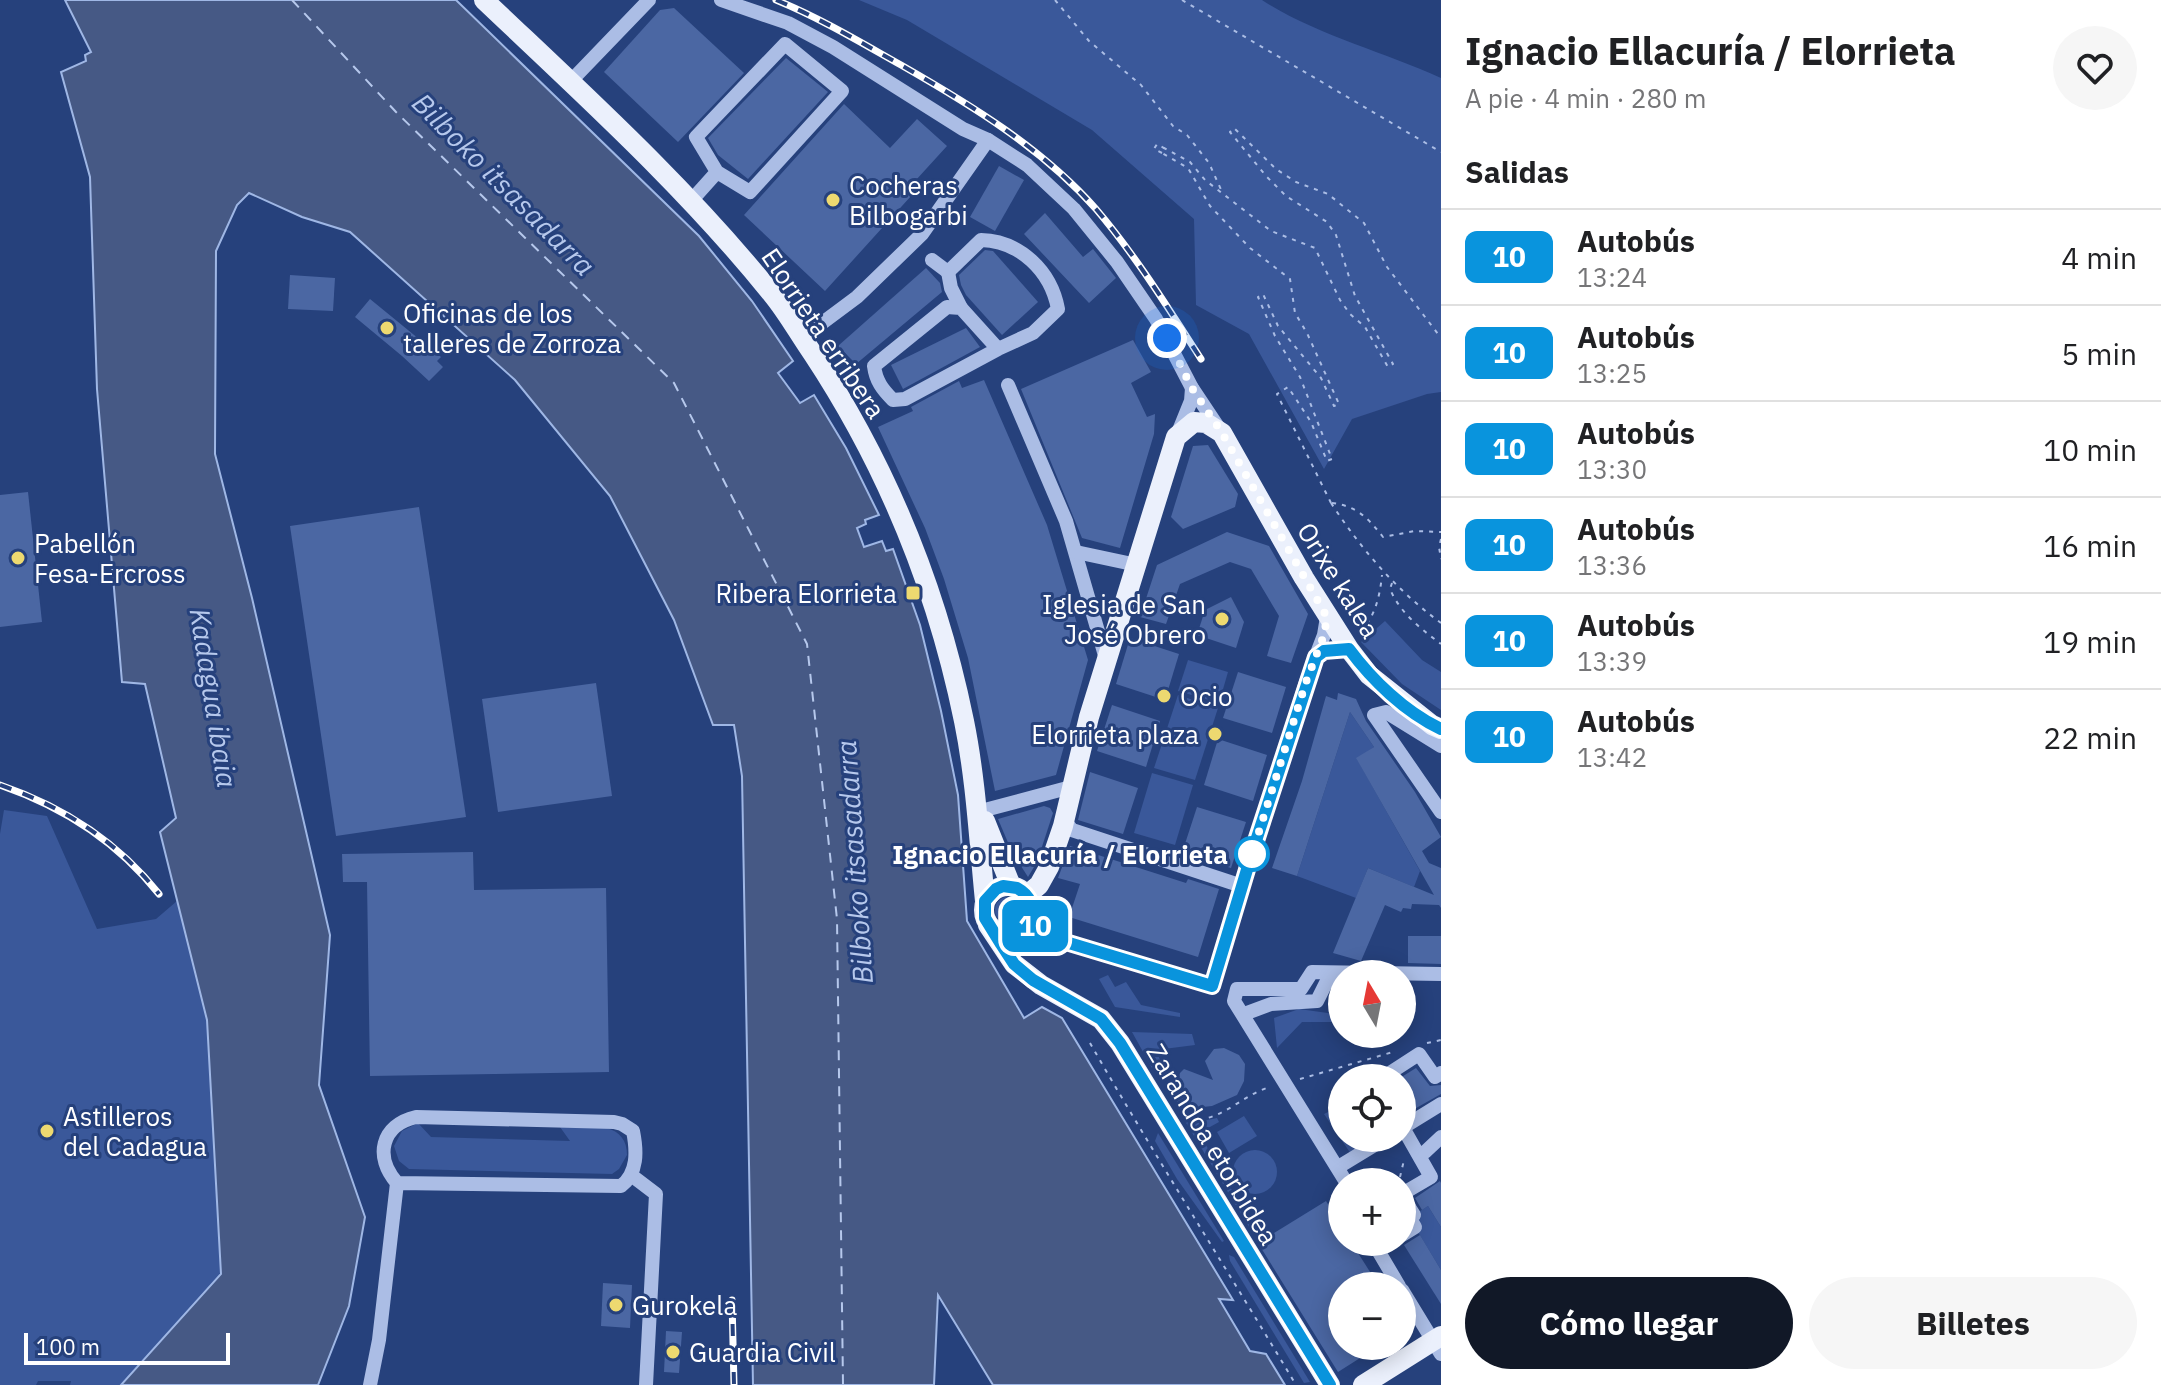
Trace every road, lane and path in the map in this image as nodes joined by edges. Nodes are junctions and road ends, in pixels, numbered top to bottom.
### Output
1 (484, 0) edge
2 (649, 0) edge
3 (721, 0) edge
4 (1055, 0) edge
5 (1182, 0) edge
6 (570, 82) junction
7 (988, 140) junction
8 (1164, 148) junction
9 (1441, 152) edge
10 (1162, 153) junction
11 (717, 172) junction
12 (1223, 194) junction
13 (691, 201) junction
14 (932, 260) dead end
15 (948, 272) junction
16 (961, 308) junction
17 (802, 338) junction
18 (1441, 338) edge
19 (998, 349) junction
20 (1008, 385) dead end
21 (1192, 388) junction
22 (1222, 433) junction
23 (1176, 437) junction
24 (1331, 503) junction
25 (1441, 532) edge
26 (1441, 539) edge
27 (1076, 552) junction
28 (1441, 559) edge
29 (1137, 565) junction
30 (1382, 573) junction
31 (1392, 583) junction
32 (1327, 617) junction
33 (1441, 623) edge
34 (1108, 625) junction
35 (1351, 643) junction
36 (1441, 644) edge
37 (1316, 657) junction
38 (1441, 729) edge
39 (1441, 746) edge
40 (974, 783) junction
41 (1071, 787) junction
42 (981, 811) junction
43 (1441, 812) edge
44 (1065, 821) junction
45 (1242, 886) junction
46 (1019, 890) junction
47 (985, 901) junction
48 (1030, 921) junction
49 (988, 925) junction
50 (1441, 974) edge
51 (1328, 979) edge
52 (1416, 981) edge
53 (1441, 982) edge
54 (1212, 986) junction
55 (1244, 1014) dead end
56 (1441, 1040) edge
57 (1090, 1043) dead end
58 (1426, 1043) dead end
59 (1403, 1050) dead end
60 (1404, 1064) edge
61 (1441, 1073) edge
62 (1280, 1084) junction
63 (1441, 1104) edge
64 (1167, 1119) junction
65 (1416, 1119) edge
66 (1441, 1137) edge
67 (1416, 1151) edge
68 (1363, 1152) edge
69 (1425, 1152) dead end
70 (1340, 1166) dead end
71 (1329, 1168) edge
72 (1337, 1168) edge
73 (631, 1175) junction
74 (397, 1183) junction
75 (1416, 1186) edge
76 (1416, 1311) edge
77 (1438, 1344) edge
78 (370, 1385) edge
79 (646, 1385) edge
80 (1296, 1385) edge
81 (1330, 1385) edge
82 (1363, 1385) edge

1 - 6 main road, Elorrieta erribera
2 - 6 street
3 - 7 street, Orixe kalea
4 - 12 path
5 - 9 path
6 - 13 main road, Elorrieta erribera
7 - 17 street
7 - 21 street, Orixe kalea
8 - 10 path, bridge
8 - 10 path, bridge
8 - 12 path, bridge
10 - 24 path, bridge
11 - 11 street
11 - 13 street
12 - 18 path, bridge
13 - 17 main road, Elorrieta erribera
14 - 15 street
15 - 16 street
15 - 19 street
16 - 19 street
16 - 19 street
17 - 40 main road, Elorrieta erribera
20 - 27 street
21 - 22 street, Orixe kalea
21 - 23 street
22 - 23 main road
22 - 32 main road, Orixe kalea
23 - 29 main road
24 - 25 path
24 - 30 path
26 - 28 path
27 - 29 street
27 - 34 street
29 - 34 main road
30 - 31 path
30 - 35 path
31 - 33 path
31 - 36 path
32 - 35 main road, Orixe kalea
32 - 37 street
34 - 41 main road
35 - 37 street
35 - 38 main road, Orixe kalea
37 - 45 street
39 - 43 street
40 - 42 main road
40 - 47 main road
41 - 42 street
41 - 44 main road
42 - 46 main road
44 - 45 street
44 - 46 main road
45 - 54 street
46 - 47 main road
46 - 48 main road
47 - 49 main road
48 - 49 main road
48 - 54 street
49 - 64 main road, Zarandoa etorbidea
50 - 62 street
51 - 55 street
52 - 53 street
54 - 62 street
56 - 58 path
57 - 80 path
59 - 62 path
60 - 61 street
62 - 64 path
62 - 71 street
62 - 72 street
63 - 65 street
64 - 81 main road, Zarandoa etorbidea
66 - 69 street
67 - 75 street
68 - 70 street
73 - 74 street
73 - 74 street
73 - 79 street
74 - 78 street
76 - 77 street
77 - 82 main road

